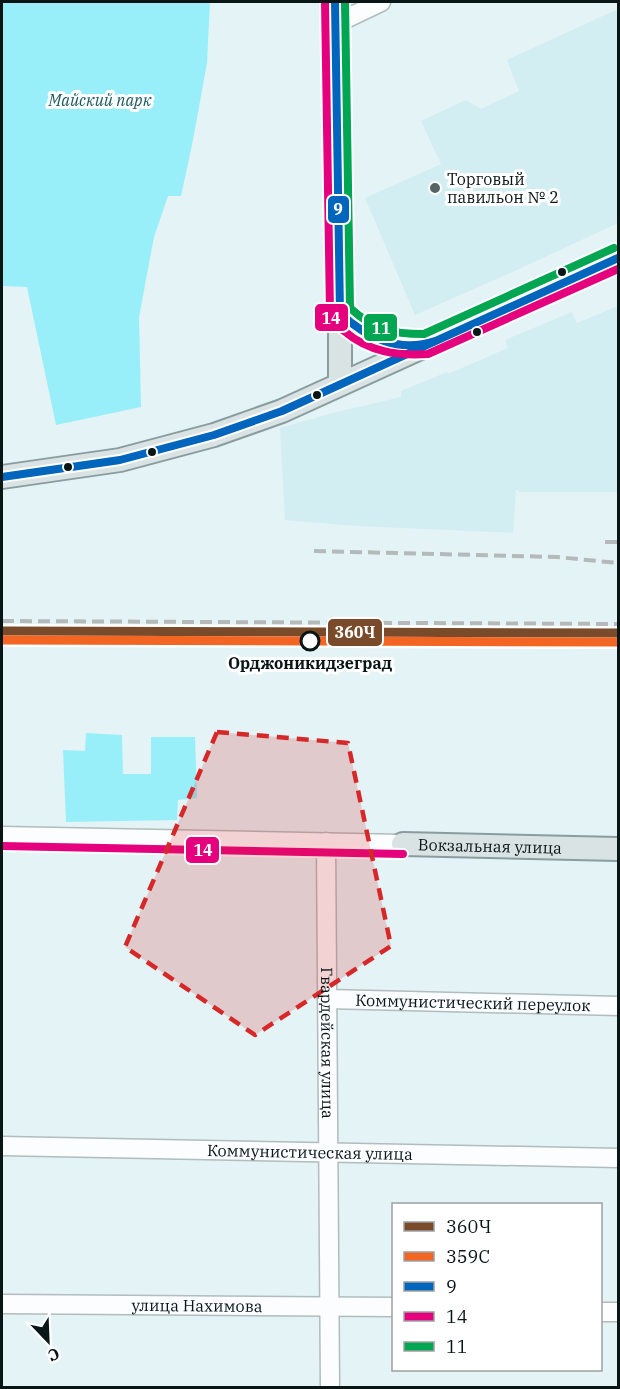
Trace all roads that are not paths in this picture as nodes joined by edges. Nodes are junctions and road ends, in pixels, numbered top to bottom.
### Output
1 (381, 2) edge
2 (335, 13) edge
3 (618, 258) edge
4 (340, 313) junction
5 (426, 344) junction
6 (340, 384) junction
7 (2, 477) edge
8 (2, 837) edge
9 (326, 842) junction
10 (403, 844) joint
11 (618, 849) edge
12 (327, 999) junction
13 (618, 1006) edge
14 (2, 1146) edge
15 (328, 1152) junction
16 (618, 1158) edge
17 (2, 1304) edge
18 (329, 1306) junction
19 (392, 1307) edge
20 (602, 1312) edge
21 (618, 1312) edge
22 (330, 1388) edge

1 - 2 street
2 - 4 main road
3 - 5 main road
4 - 5 main road
4 - 6 main road
5 - 6 main road
6 - 7 main road
8 - 9 street, Вокзальная улица
9 - 10 street, Вокзальная улица
9 - 12 street, Гвардейская улица
10 - 11 main road, Вокзальная улица
12 - 13 street, Коммунистический переулок
12 - 15 street, Гвардейская улица
14 - 15 street, Коммунистическая улица
15 - 16 street, Коммунистическая улица
15 - 18 street, Гвардейская улица
17 - 18 street, улица Нахимова
18 - 19 street, улица Нахимова
18 - 22 street, Гвардейская улица
20 - 21 street

